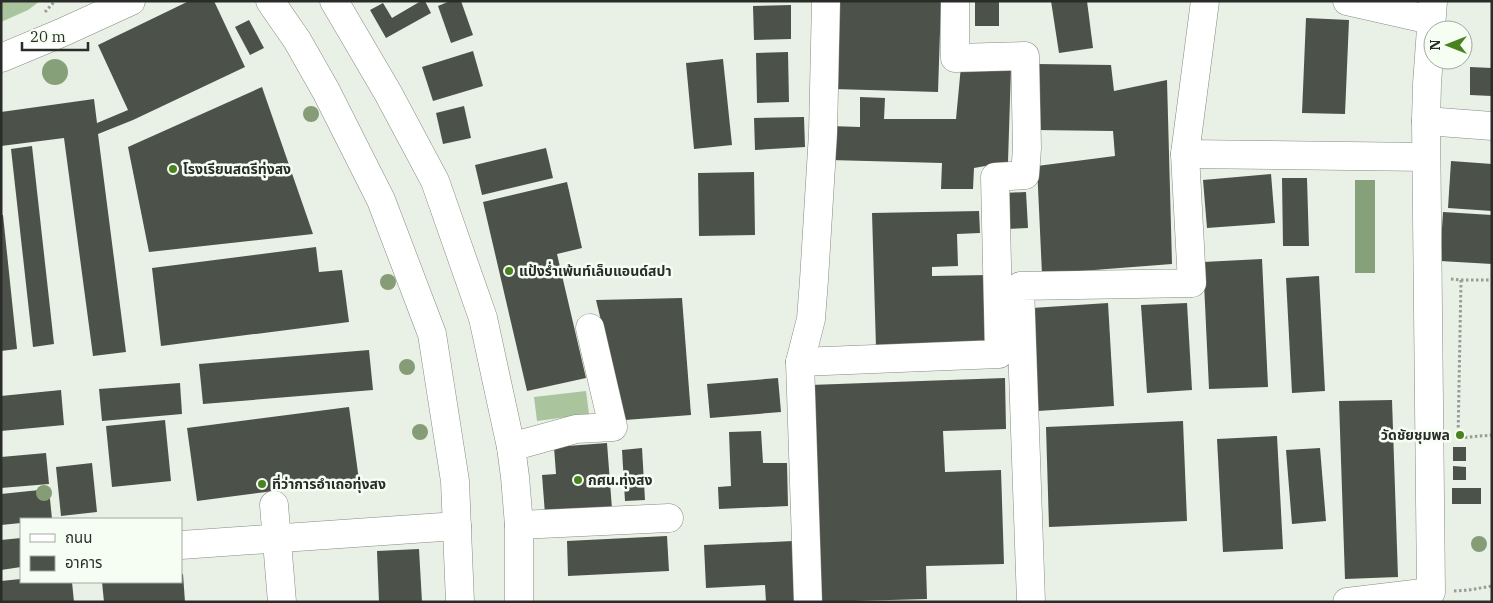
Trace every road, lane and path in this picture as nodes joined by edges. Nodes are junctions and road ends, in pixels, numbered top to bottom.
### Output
1 (131, 1) edge
2 (270, 1) edge
3 (334, 1) edge
4 (826, 1) edge
5 (955, 1) edge
6 (1205, 1) edge
7 (1347, 1) edge
8 (1432, 11) edge
9 (1, 58) edge
10 (1426, 121) junction
11 (1492, 126) edge
12 (1185, 154) junction
13 (1426, 157) junction
14 (1428, 278) junction
15 (1461, 280) junction
16 (1492, 280) edge
17 (590, 328) dead end
18 (800, 362) junction
19 (1492, 436) edge
20 (511, 446) junction
21 (274, 505) dead end
22 (669, 518) dead end
23 (519, 525) junction
24 (457, 526) junction
25 (277, 538) junction
26 (182, 545) edge
27 (1492, 586) edge
28 (1431, 597) edge
29 (282, 602) edge
30 (460, 602) edge
31 (519, 602) edge
32 (808, 602) edge
33 (1030, 602) edge
34 (1347, 602) edge

1 - 9 street
2 - 24 street
3 - 20 street
4 - 18 street
5 - 18 street
6 - 12 street
7 - 8 street
8 - 10 street
10 - 11 street
10 - 13 street
12 - 13 street
12 - 33 street
13 - 14 street
14 - 15 path
14 - 28 street
15 - 16 path
15 - 19 path
17 - 20 street
18 - 32 street
20 - 23 street
21 - 25 street
22 - 23 street
23 - 31 street
24 - 25 street
24 - 30 street
25 - 26 street
25 - 29 street
27 - 28 path
28 - 34 street

